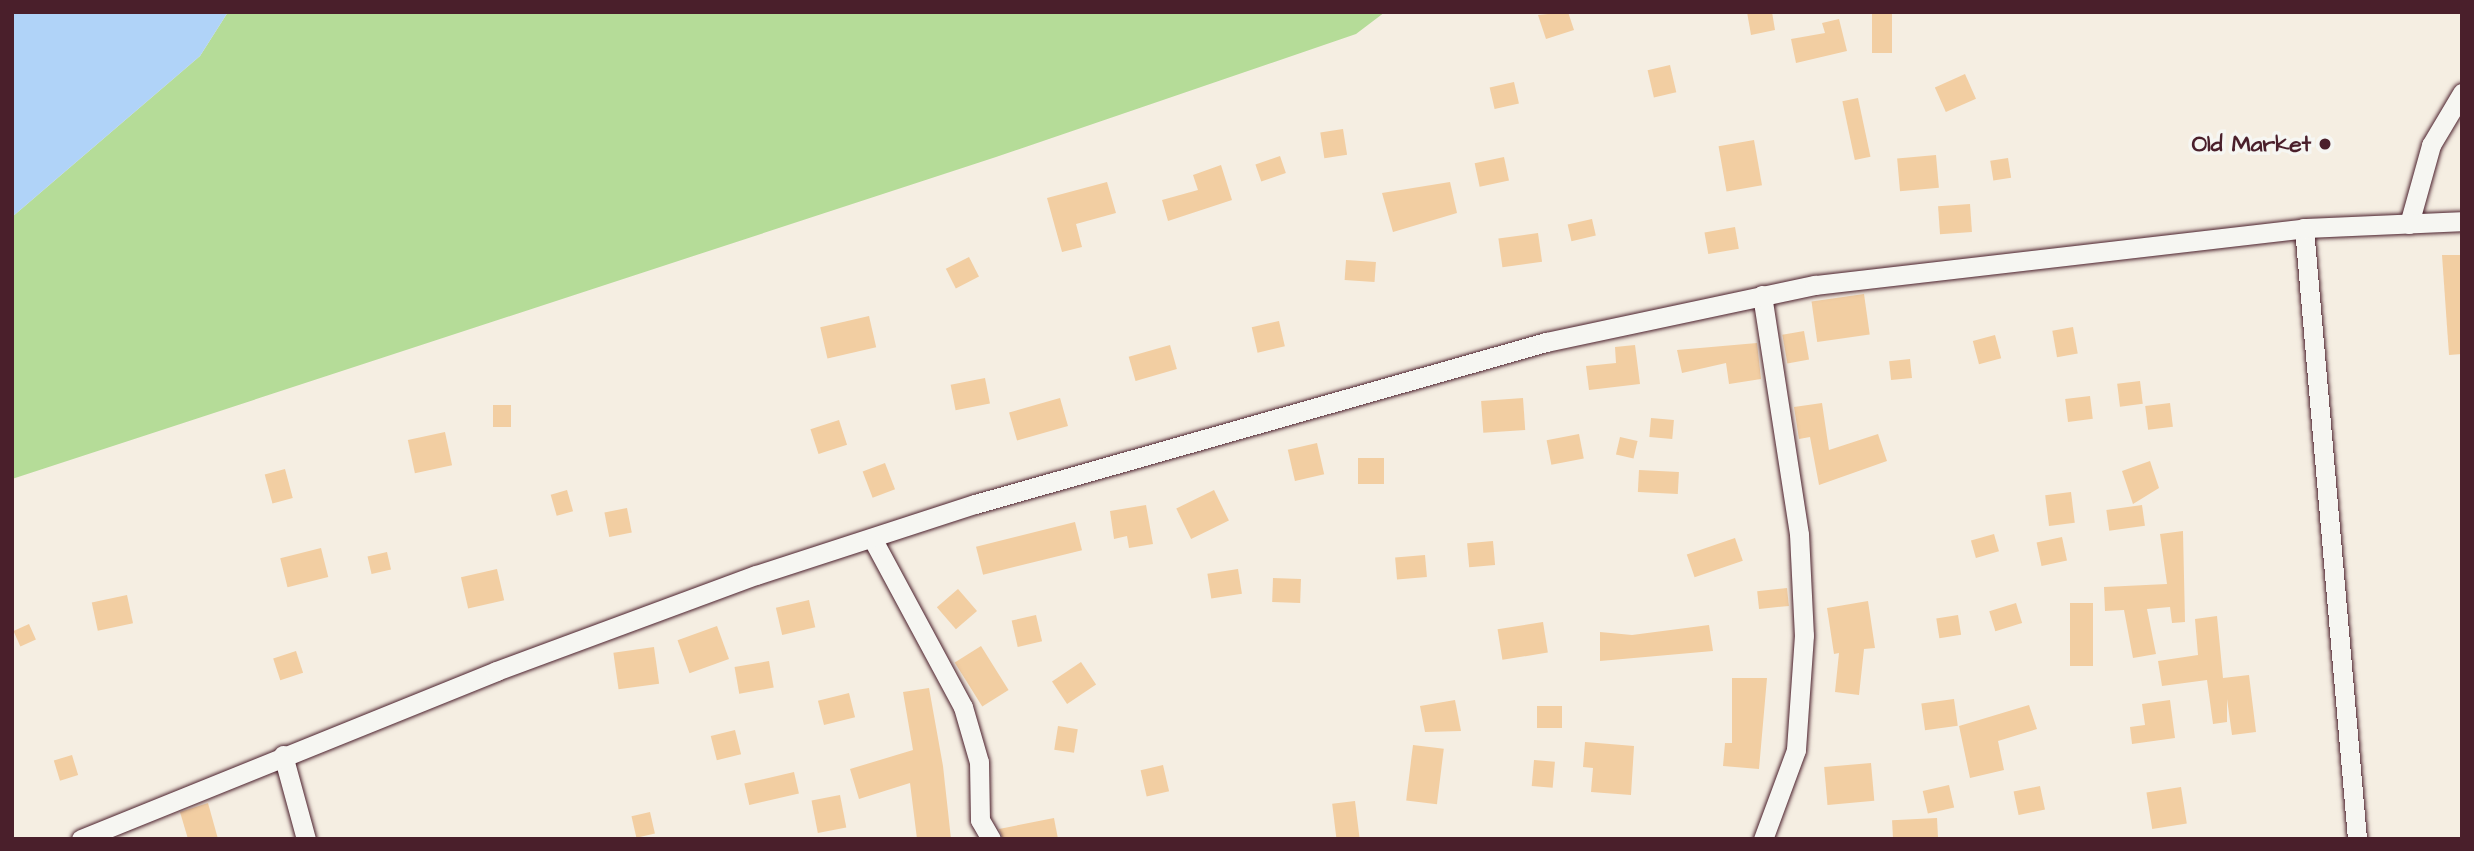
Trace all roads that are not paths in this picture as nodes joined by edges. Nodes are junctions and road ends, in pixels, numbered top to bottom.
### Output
1 (2462, 93) edge
2 (2462, 221) edge
3 (2409, 224) junction
4 (2304, 228) junction
5 (1762, 295) junction
6 (872, 538) junction
7 (283, 755) junction
8 (81, 839) edge
9 (306, 839) edge
10 (991, 839) edge
11 (1763, 839) edge
12 (2357, 839) edge

1 - 3 street
2 - 3 street
3 - 4 street
4 - 5 street
4 - 12 street
5 - 6 street
5 - 11 street
6 - 7 street
6 - 10 street
7 - 8 street
7 - 9 street

